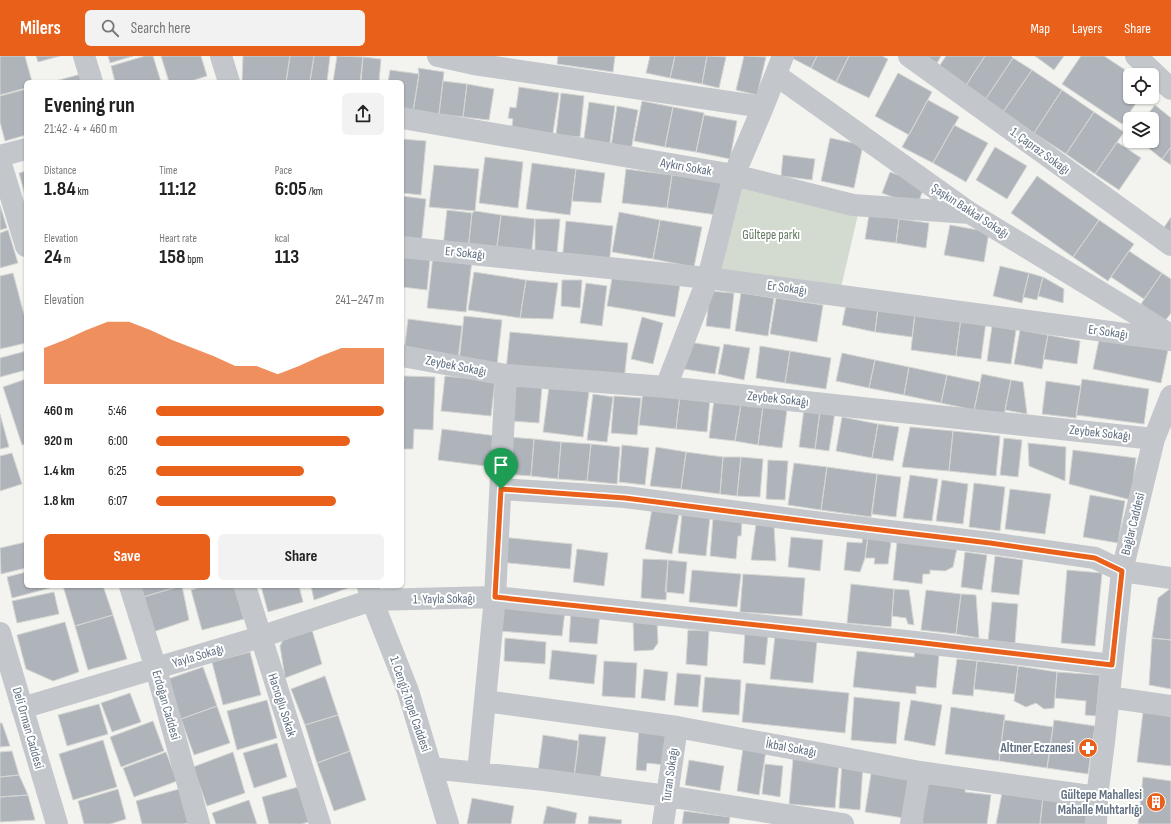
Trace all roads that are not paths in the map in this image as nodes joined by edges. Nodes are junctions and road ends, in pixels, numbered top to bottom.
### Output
1 (84, 56) edge
2 (221, 56) edge
3 (438, 56) edge
4 (909, 56) edge
5 (1136, 56) edge
6 (780, 66) edge
7 (91, 80) edge
8 (228, 80) edge
9 (1171, 89) edge
10 (763, 107) junction
11 (404, 118) edge
12 (24, 150) edge
13 (0, 156) edge
14 (0, 161) edge
15 (734, 176) junction
16 (970, 213) junction
17 (24, 239) edge
18 (1171, 245) edge
19 (404, 247) edge
20 (708, 278) junction
21 (1171, 335) edge
22 (1171, 340) edge
23 (404, 356) edge
24 (506, 375) junction
25 (666, 387) junction
26 (1171, 396) edge
27 (1154, 439) junction
28 (501, 489) junction
29 (1122, 571) junction
30 (1171, 578) edge
31 (131, 588) edge
32 (246, 588) edge
33 (370, 593) edge
34 (495, 597) junction
35 (260, 637) junction
36 (1, 638) edge
37 (1112, 665) junction
38 (156, 669) junction
39 (1108, 697) junction
40 (485, 701) junction
41 (1171, 706) edge
42 (22, 708) junction
43 (677, 727) junction
44 (431, 768) junction
45 (478, 772) junction
46 (920, 772) junction
47 (667, 796) junction
48 (1097, 796) junction
49 (57, 824) edge
50 (199, 824) edge
51 (320, 824) edge
52 (448, 824) edge
53 (663, 824) edge
54 (843, 824) edge
55 (911, 824) edge
56 (1096, 824) edge

1 - 7 street
2 - 8 street
3 - 10 street
4 - 18 street, 1. Çapraz Sokağı
5 - 9 street
6 - 10 street
6 - 16 street, Şaşkın Bakkal Sokağı
10 - 15 street
11 - 15 street, Aykırı Sokak
12 - 13 street
14 - 17 street
15 - 16 street, Aykırı Sokak
15 - 20 street
16 - 21 street, Şaşkın Bakkal Sokağı
19 - 20 street, Er Sokağı
20 - 22 street, Er Sokağı
20 - 25 street
23 - 24 street, Zeybek Sokağı
24 - 25 street, Zeybek Sokağı
24 - 28 street
25 - 27 street, Zeybek Sokağı
26 - 27 street, Bağlar Caddesi
27 - 29 street, Bağlar Caddesi
28 - 29 street
28 - 34 street
29 - 30 street
29 - 37 street, Bağlar Caddesi
31 - 38 street, Erdoğan Caddesi
32 - 35 street, Hacıoğlu Sokak
33 - 34 street, 1. Yayla Sokağı
33 - 35 street, Yayla Sokağı
33 - 44 street, 1. Cengiz Topel Caddesi
34 - 37 street, 1. Yayla Sokağı
34 - 40 street
35 - 38 street, Yayla Sokağı
35 - 51 street, Hacıoğlu Sokak
36 - 42 street, Deli Orman Caddesi
37 - 39 street, Bağlar Caddesi
38 - 42 street, Yayla Sokağı
38 - 50 street, Erdoğan Caddesi
39 - 41 street
39 - 48 street, Bağlar Caddesi
40 - 43 street, İkbal Sokağı
40 - 45 street
42 - 49 street, Deli Orman Caddesi
43 - 46 street, İkbal Sokağı
43 - 47 street, Turan Sokağı
44 - 45 street
44 - 52 street, 1. Cengiz Topel Caddesi
45 - 47 street
46 - 48 street, İkbal Sokağı
46 - 55 street
47 - 53 street, Turan Sokağı
47 - 54 street
48 - 56 street, Bağlar Caddesi

